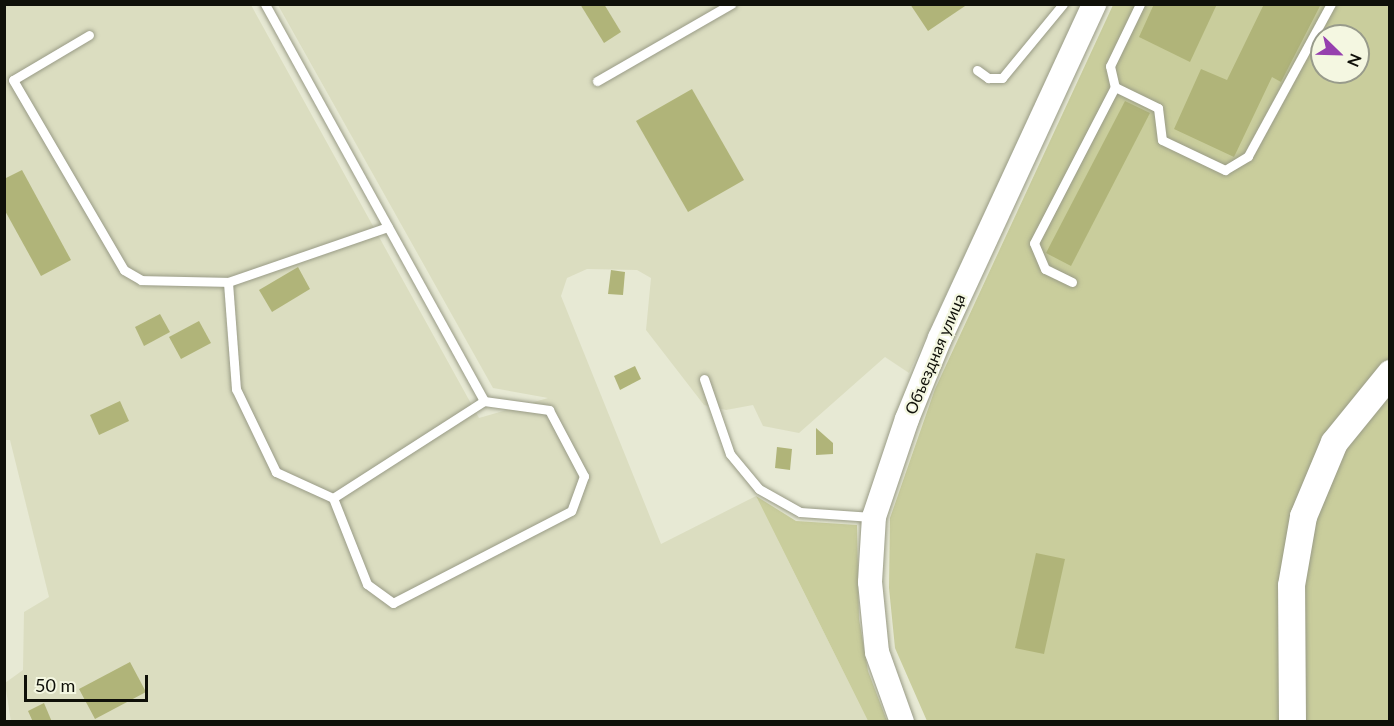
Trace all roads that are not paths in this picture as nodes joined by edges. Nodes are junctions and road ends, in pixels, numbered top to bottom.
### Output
1 (265, 4) edge
2 (731, 4) edge
3 (1063, 4) edge
4 (1095, 4) edge
5 (1140, 4) edge
6 (1330, 4) edge
7 (89, 35) dead end
8 (977, 70) dead end
9 (597, 81) dead end
10 (1114, 87) junction
11 (388, 227) junction
12 (228, 282) junction
13 (1072, 282) dead end
14 (1389, 373) edge
15 (704, 380) dead end
16 (484, 401) junction
17 (333, 498) junction
18 (874, 517) junction
19 (902, 722) edge
20 (1292, 722) edge

1 - 11 lane
2 - 9 lane
3 - 8 lane
4 - 18 street, Объездная улица
5 - 10 lane
6 - 10 lane
7 - 12 lane
10 - 13 lane
11 - 12 lane
11 - 16 lane
12 - 17 lane
14 - 20 main road
15 - 18 lane
16 - 17 lane
16 - 17 lane
18 - 19 street, Объездная улица

